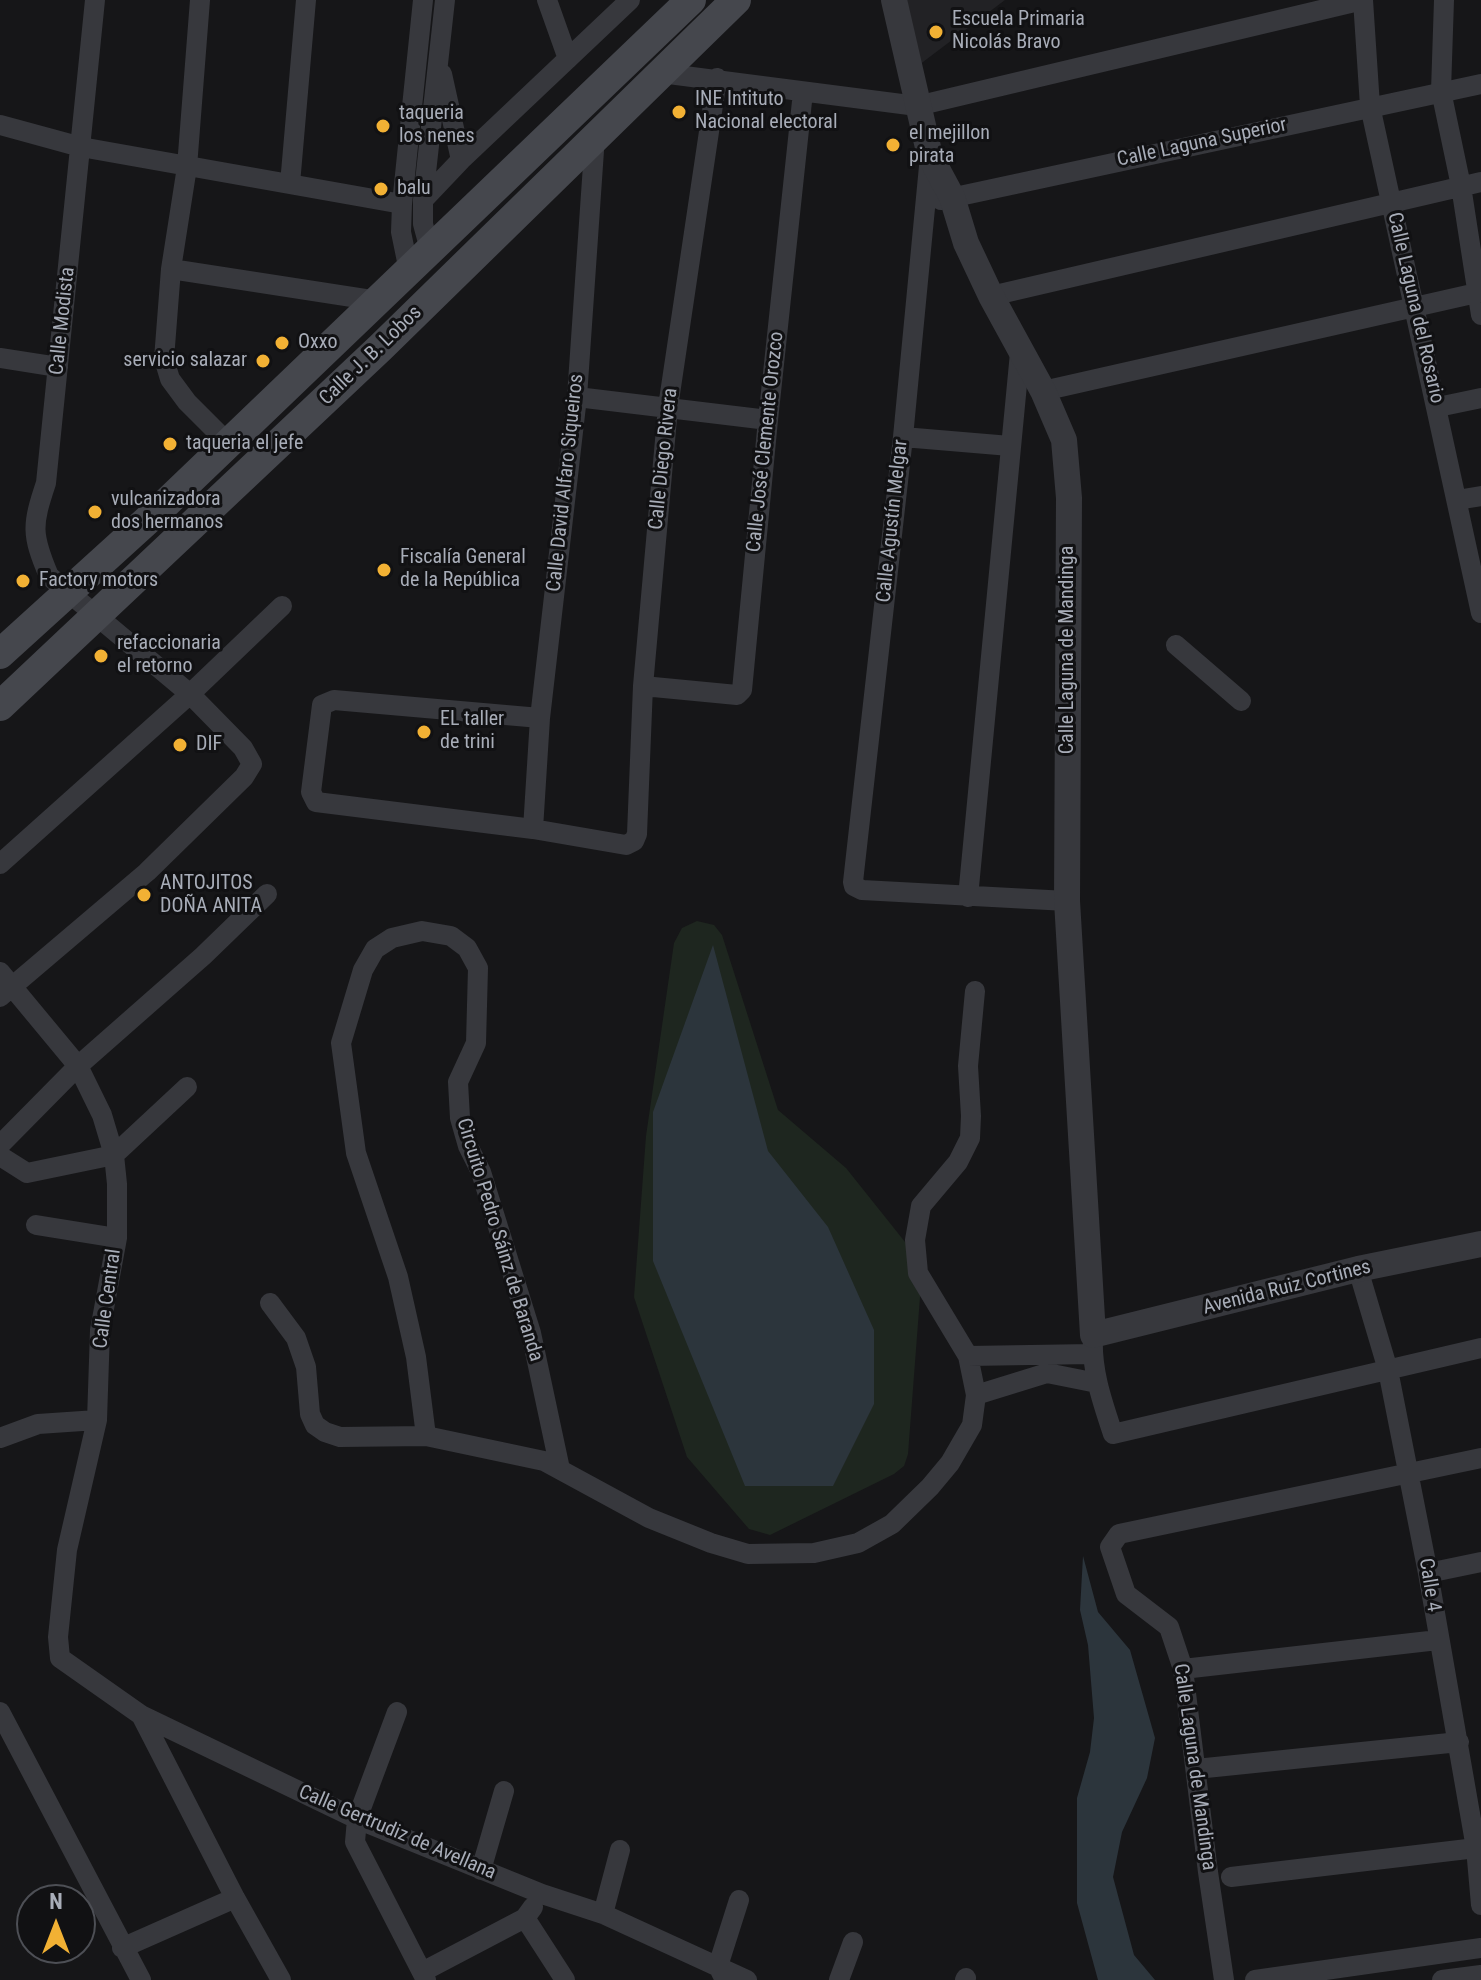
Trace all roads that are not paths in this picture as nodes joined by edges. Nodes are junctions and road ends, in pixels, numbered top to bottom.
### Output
1 (95, 0) edge
2 (200, 0) edge
3 (306, 0) edge
4 (423, 0) edge
5 (445, 0) edge
6 (547, 0) edge
7 (630, 0) edge
8 (691, 0) edge
9 (736, 0) edge
10 (894, 0) edge
11 (1363, 0) edge
12 (1444, 0) edge
13 (438, 58) junction
14 (568, 59) junction
15 (661, 73) junction
16 (717, 78) junction
17 (1481, 84) edge
18 (1441, 91) junction
19 (803, 92) junction
20 (917, 106) junction
21 (1370, 106) junction
22 (0, 125) edge
23 (595, 136) junction
24 (81, 147) junction
25 (930, 156) junction
26 (461, 160) junction
27 (187, 167) junction
28 (290, 184) junction
29 (1471, 184) edge
30 (952, 197) junction
31 (423, 200) junction
32 (1392, 203) junction
33 (402, 204) junction
34 (925, 205) junction
35 (419, 261) junction
36 (171, 269) junction
37 (1479, 293) edge
38 (991, 296) junction
39 (378, 301) junction
40 (1414, 307) junction
41 (1481, 315) edge
42 (1020, 353) junction
43 (0, 358) edge
44 (58, 367) junction
45 (1043, 391) junction
46 (577, 397) junction
47 (1481, 398) edge
48 (668, 407) junction
49 (1438, 407) junction
50 (768, 420) junction
51 (903, 437) junction
52 (228, 443) junction
53 (1010, 446) junction
54 (1481, 496) edge
55 (1457, 500) junction
56 (69, 593) junction
57 (1480, 602) edge
58 (282, 606) dead end
59 (99, 615) junction
60 (1176, 645) dead end
61 (0, 654) edge
62 (643, 686) junction
63 (190, 694) junction
64 (1241, 701) dead end
65 (0, 706) edge
66 (540, 718) junction
67 (533, 829) junction
68 (0, 864) edge
69 (267, 894) dead end
70 (968, 897) junction
71 (1067, 901) junction
72 (4, 986) edge
73 (975, 991) dead end
74 (78, 1066) junction
75 (187, 1087) dead end
76 (0, 1145) edge
77 (114, 1155) junction
78 (0, 1156) edge
79 (36, 1225) dead end
80 (117, 1238) junction
81 (1481, 1244) edge
82 (1358, 1269) junction
83 (270, 1303) dead end
84 (1093, 1344) junction
85 (1481, 1348) edge
86 (968, 1356) junction
87 (1045, 1364) junction
88 (1388, 1370) junction
89 (1097, 1383) junction
90 (976, 1395) junction
91 (97, 1420) junction
92 (426, 1436) junction
93 (0, 1438) edge
94 (1481, 1458) edge
95 (560, 1469) junction
96 (1409, 1474) junction
97 (1481, 1562) edge
98 (1428, 1573) junction
99 (1438, 1640) junction
100 (60, 1658) joint
101 (1183, 1669) junction
102 (397, 1712) dead end
103 (1, 1715) edge
104 (141, 1715) junction
105 (1459, 1742) junction
106 (1196, 1769) junction
107 (504, 1791) dead end
108 (357, 1819) junction
109 (1476, 1848) junction
110 (620, 1850) dead end
111 (481, 1870) junction
112 (1231, 1877) dead end
113 (542, 1894) junction
114 (235, 1898) junction
115 (739, 1900) dead end
116 (1481, 1905) edge
117 (603, 1914) junction
118 (525, 1918) junction
119 (853, 1942) dead end
120 (122, 1948) junction
121 (1481, 1948) edge
122 (1383, 1972) edge
123 (721, 1973) edge
124 (1481, 1975) edge
125 (424, 1976) edge
126 (1283, 1978) edge
127 (141, 1980) edge
128 (281, 1980) edge
129 (565, 1980) edge
130 (747, 1980) edge
131 (839, 1980) edge
132 (1224, 1980) edge
133 (1255, 1980) edge
134 (1442, 1980) edge

1 - 24 street, Calle Modista
2 - 27 street
3 - 28 street
4 - 33 street
5 - 13 street
6 - 14 street
7 - 14 street
8 - 35 main road, Calle J. B. Lobos
9 - 15 main road, Calle J. B. Lobos
10 - 20 street, Calle Laguna de Mandinga
11 - 20 street
11 - 21 street, Calle Laguna del Rosario
12 - 18 street
13 - 26 street
13 - 31 street
14 - 26 street
15 - 16 street
15 - 23 main road, Calle J. B. Lobos
16 - 19 street
16 - 48 street, Calle Diego Rivera
17 - 18 street, Calle Laguna Superior
18 - 21 street, Calle Laguna Superior
18 - 29 street
19 - 20 street
19 - 50 street, Calle José Clemente Orozco
20 - 25 street, Calle Laguna de Mandinga
21 - 30 street, Calle Laguna Superior
21 - 32 street, Calle Laguna del Rosario
22 - 24 street
23 - 46 street, Calle David Alfaro Siqueiros
23 - 59 main road, Calle J. B. Lobos
24 - 27 street
24 - 44 street, Calle Modista
25 - 30 street, Calle Laguna de Mandinga
25 - 34 street, Calle Agustín Melgar
26 - 31 street
27 - 28 street
27 - 36 street
28 - 33 street
29 - 32 street
29 - 37 street
30 - 34 street, Calle Laguna Superior
30 - 38 street, Calle Laguna de Mandinga
31 - 35 street
32 - 38 street
32 - 40 street, Calle Laguna del Rosario
33 - 35 street
34 - 51 street, Calle Agustín Melgar
35 - 39 main road, Calle J. B. Lobos
36 - 39 street
36 - 52 street
37 - 40 street
37 - 41 street
38 - 42 street, Calle Laguna de Mandinga
39 - 52 main road, Calle J. B. Lobos
40 - 45 street
40 - 49 street, Calle Laguna del Rosario
42 - 45 street, Calle Laguna de Mandinga
42 - 53 street
43 - 44 street
44 - 56 street, Calle Modista
45 - 71 street, Calle Laguna de Mandinga
46 - 48 street
46 - 66 street, Calle David Alfaro Siqueiros
47 - 49 street
48 - 50 street
48 - 62 street, Calle Diego Rivera
49 - 55 street, Calle Laguna del Rosario
50 - 62 street, Calle José Clemente Orozco
51 - 53 street
51 - 70 street, Calle Agustín Melgar
52 - 56 main road, Calle J. B. Lobos
53 - 70 street
54 - 55 street
55 - 57 street, Calle Laguna del Rosario
56 - 59 street, Calle Modista
56 - 61 main road, Calle J. B. Lobos
58 - 63 street
59 - 63 street, Calle Modista
59 - 65 main road, Calle J. B. Lobos
60 - 64 street
62 - 67 street, Calle Diego Rivera
63 - 68 street
63 - 72 street, Calle Modista
66 - 67 street, Calle David Alfaro Siqueiros
66 - 67 street
69 - 74 street
70 - 71 street
71 - 84 street, Calle Laguna de Mandinga
72 - 74 street, Calle Central
73 - 86 street
74 - 76 street
74 - 77 street, Calle Central
75 - 77 street
77 - 78 street
77 - 80 street, Calle Central
79 - 80 street
80 - 91 street, Calle Central
81 - 82 street, Avenida Ruiz Cortines
82 - 84 street, Avenida Ruiz Cortines
82 - 88 street, Calle 4
83 - 92 street
84 - 87 street
84 - 89 street
85 - 88 street
86 - 87 street
86 - 90 street
87 - 89 street
87 - 90 street
88 - 89 street
88 - 96 street, Calle 4
90 - 95 street
91 - 93 street
91 - 100 street, Calle Central
92 - 95 street
92 - 95 street, Circuito Pedro Sáinz de Baranda
94 - 96 street
96 - 98 street, Calle 4
96 - 101 street, Calle Laguna de Mandinga
97 - 98 street
98 - 99 street, Calle 4
99 - 101 street
99 - 105 street, Calle 4
100 - 104 street, Calle Gertrudiz de Avellana
101 - 106 street, Calle Laguna de Mandinga
102 - 108 street
103 - 120 street
104 - 108 street, Calle Gertrudiz de Avellana
104 - 114 street
105 - 106 street
105 - 109 street, Calle 4
106 - 132 street, Calle Laguna de Mandinga
107 - 111 street
108 - 111 street, Calle Gertrudiz de Avellana
108 - 125 street
109 - 112 street
109 - 116 street, Calle 4
110 - 117 street
111 - 113 street, Calle Gertrudiz de Avellana
113 - 117 street, Calle Gertrudiz de Avellana
113 - 118 street
114 - 120 street
114 - 128 street
115 - 123 street
117 - 123 street, Calle Gertrudiz de Avellana
118 - 125 street
118 - 129 street
119 - 131 street
120 - 127 street
121 - 122 street
122 - 126 street
123 - 130 street, Calle Gertrudiz de Avellana
124 - 134 street
126 - 133 street

